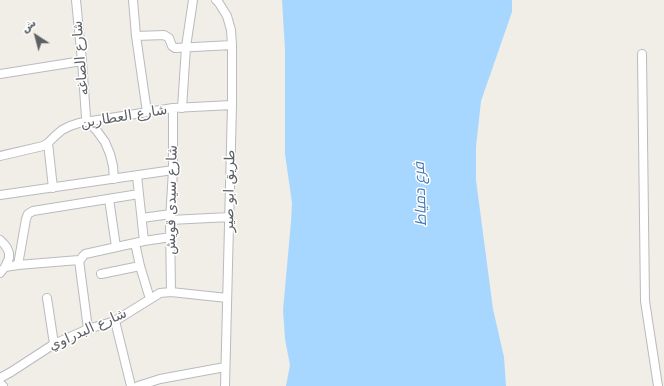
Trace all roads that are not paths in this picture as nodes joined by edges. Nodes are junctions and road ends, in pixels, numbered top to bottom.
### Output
1 (76, 0) edge
2 (133, 0) edge
3 (193, 0) edge
4 (216, 0) edge
5 (136, 36) junction
6 (232, 45) junction
7 (186, 47) junction
8 (642, 54) dead end
9 (82, 61) junction
10 (0, 74) edge
11 (232, 105) junction
12 (173, 108) junction
13 (182, 108) junction
14 (147, 112) junction
15 (88, 122) junction
16 (48, 143) junction
17 (0, 156) edge
18 (173, 170) junction
19 (137, 176) junction
20 (114, 179) junction
21 (53, 188) junction
22 (139, 194) junction
23 (0, 195) edge
24 (109, 199) junction
25 (171, 217) junction
26 (230, 217) junction
27 (142, 218) junction
28 (170, 237) junction
29 (0, 240) edge
30 (140, 242) junction
31 (116, 247) junction
32 (79, 260) junction
33 (18, 265) junction
34 (140, 266) junction
35 (3, 270) edge
36 (101, 274) dead end
37 (171, 292) junction
38 (47, 298) dead end
39 (228, 298) junction
40 (150, 299) junction
41 (115, 321) junction
42 (88, 329) junction
43 (54, 344) junction
44 (225, 367) junction
45 (0, 378) edge
46 (0, 383) edge
47 (3, 386) edge
48 (131, 386) edge
49 (138, 386) edge
50 (225, 386) edge
51 (658, 386) edge

1 - 9 street, شارع الصاغه
2 - 5 street
3 - 7 street
4 - 6 street, طريق ابو صير
5 - 7 street
5 - 14 street
6 - 7 street
6 - 11 street, طريق ابو صير
7 - 13 street
8 - 51 street
9 - 10 street
9 - 15 street, شارع الصاغه
11 - 13 street, شارع العطارين
11 - 26 street, طريق ابو صير
12 - 13 street, شارع العطارين
12 - 14 street, شارع العطارين
12 - 18 street, شارع سيدى قويش
14 - 15 street, شارع العطارين
15 - 16 street, شارع العطارين
15 - 20 street
16 - 17 street, شارع العطارين
16 - 21 street
18 - 19 street
18 - 25 street, شارع سيدى قويش
19 - 20 street
19 - 22 street
20 - 21 street
21 - 23 street
22 - 24 street
22 - 27 street
24 - 31 street
24 - 33 street
25 - 26 street
25 - 27 street
25 - 28 street, شارع سيدى قويش
26 - 39 street, طريق ابو صير
27 - 30 street
28 - 30 street
28 - 37 street, شارع سيدى قويش
29 - 35 street
30 - 31 street
30 - 34 street
31 - 32 street
32 - 33 street
32 - 42 street
33 - 35 street
34 - 36 street
34 - 40 street
37 - 39 street, شارع البدراوي
37 - 40 street, شارع البدراوي
38 - 43 street
39 - 44 street, طريق ابو صير
40 - 41 street, شارع البدراوي
41 - 42 street, شارع البدراوي
41 - 48 street
42 - 43 street, شارع البدراوي
43 - 45 street, شارع البدراوي
44 - 49 street
44 - 50 street, طريق ابو صير
46 - 47 street

